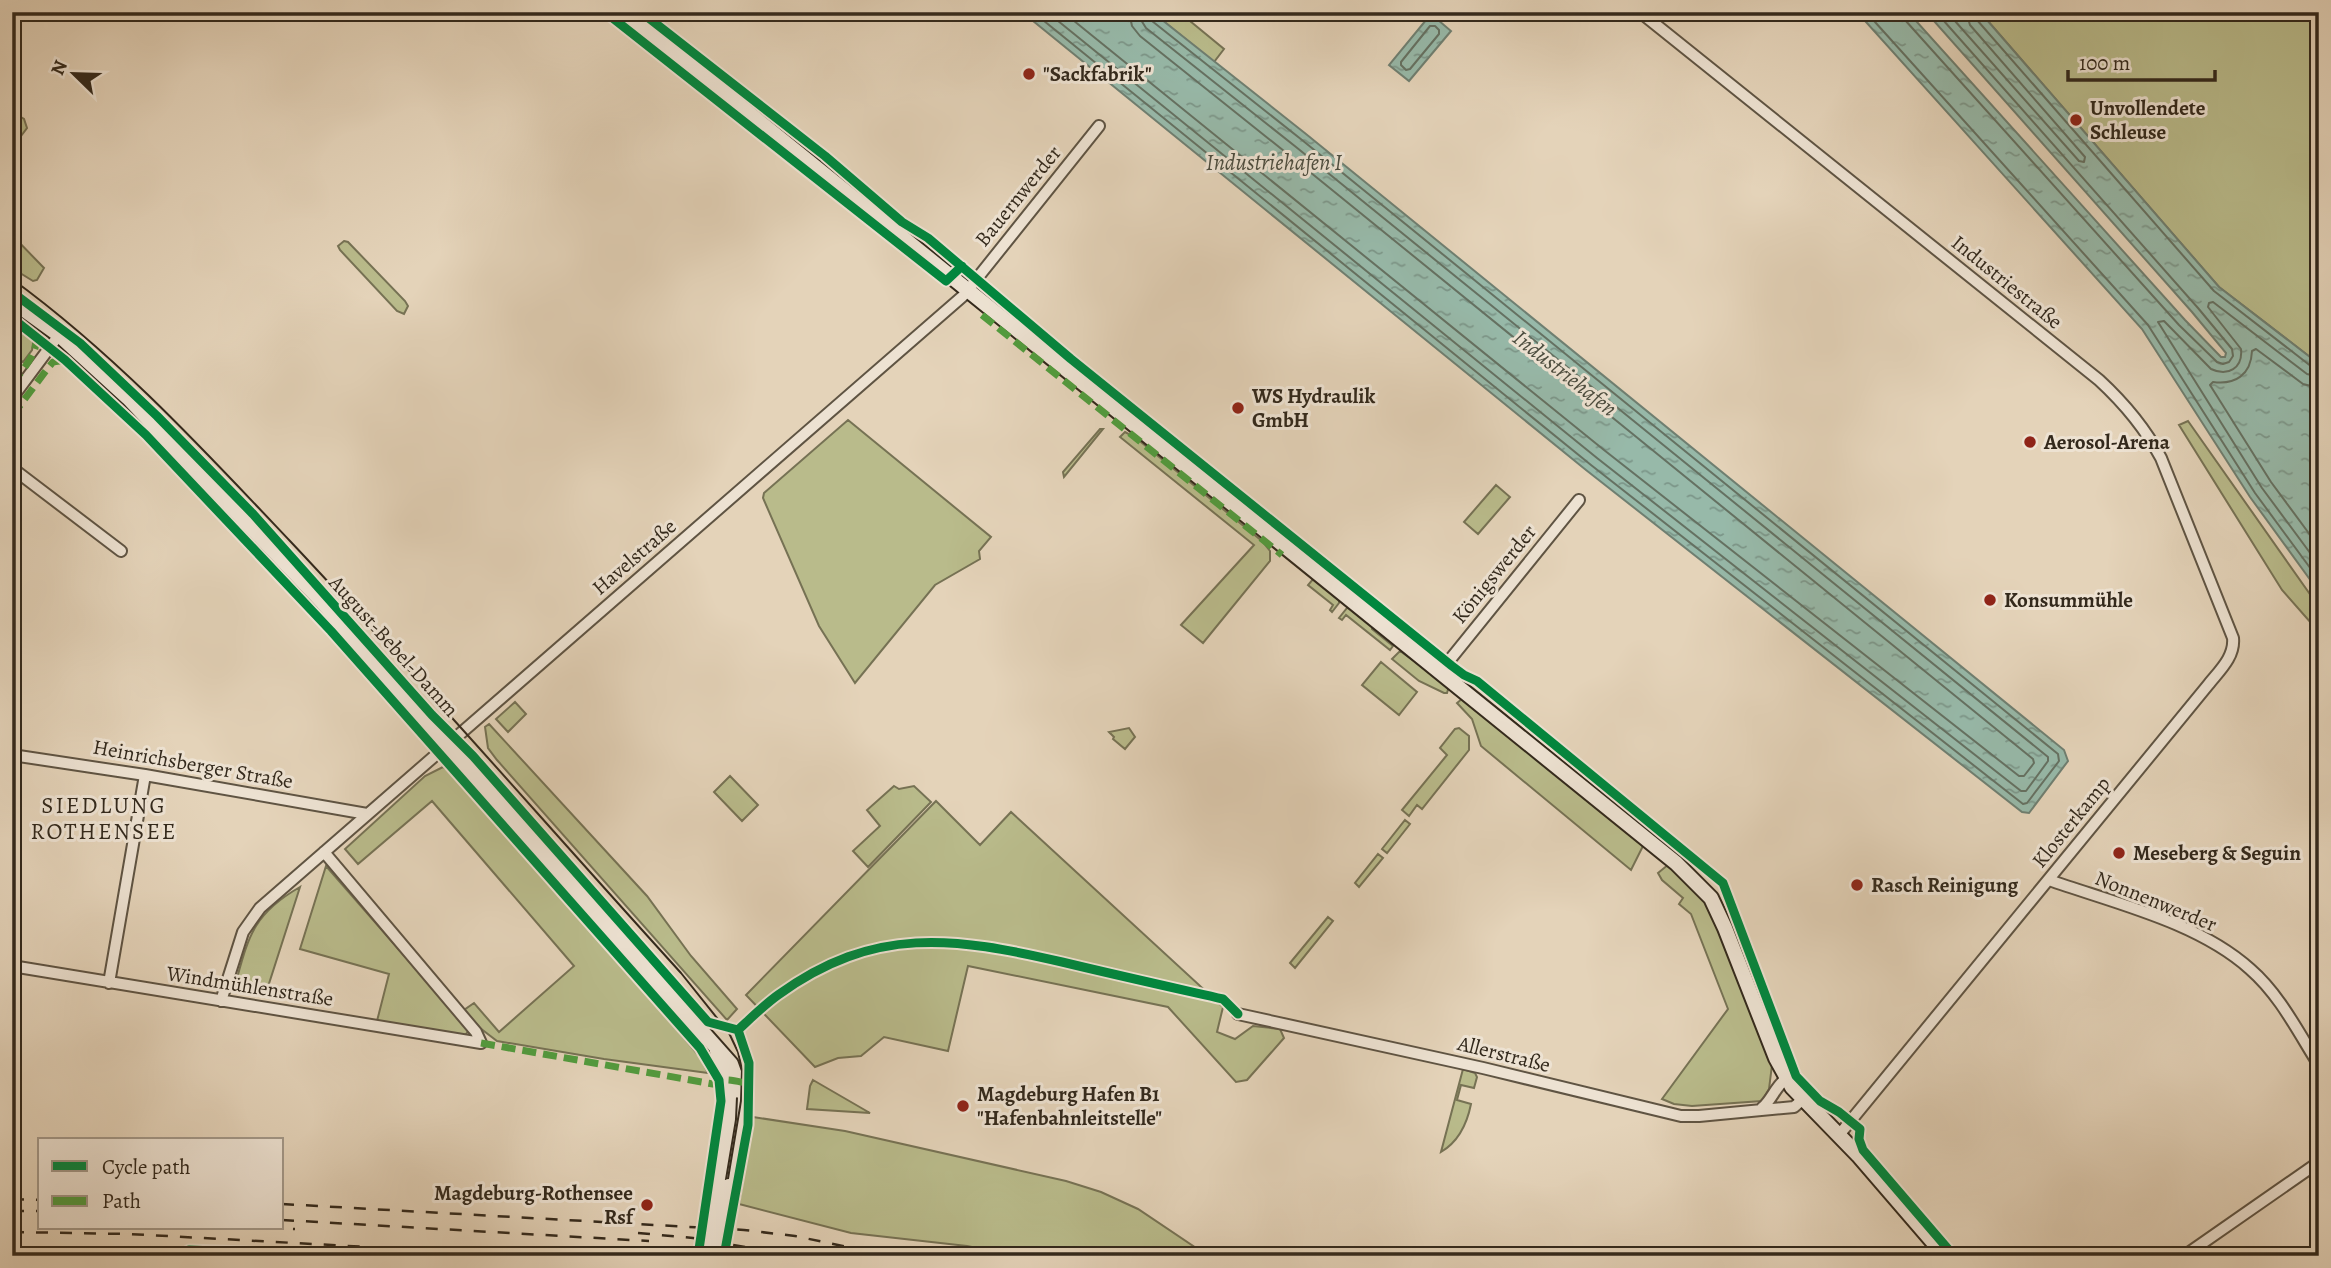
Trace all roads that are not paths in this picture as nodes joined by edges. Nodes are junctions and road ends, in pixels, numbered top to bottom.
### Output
1 (624, 12) edge
2 (1640, 12) edge
3 (1099, 126) dead end
4 (968, 290) junction
5 (12, 301) edge
6 (59, 335) junction
7 (12, 398) edge
8 (12, 468) edge
9 (1578, 500) dead end
10 (121, 551) dead end
11 (2225, 663) joint
12 (1440, 672) junction
13 (448, 744) junction
14 (12, 755) edge
15 (145, 775) junction
16 (367, 814) junction
17 (324, 852) junction
18 (2049, 880) junction
19 (12, 966) edge
20 (109, 983) junction
21 (221, 1001) junction
22 (1238, 1014) dead end
23 (2319, 1065) edge
24 (1787, 1078) junction
25 (734, 1098) junction
26 (1802, 1100) junction
27 (1762, 1108) junction
28 (1839, 1135) junction
29 (2319, 1161) edge
30 (705, 1256) edge
31 (718, 1256) edge
32 (1945, 1256) edge
33 (2184, 1256) edge

1 - 4 main road
2 - 11 street, Industriestraße
3 - 4 street, Bauernwerder
4 - 12 main road
4 - 13 street, Havelstraße
5 - 6 main road, August-Bebel-Damm
6 - 7 street
6 - 13 main road, August-Bebel-Damm
8 - 10 street
9 - 12 street, Königswerder
11 - 18 street, Klosterkamp
12 - 24 main road
13 - 16 street, Havelstraße
13 - 25 main road, August-Bebel-Damm
14 - 15 street, Heinrichsberger Straße
15 - 16 street, Heinrichsberger Straße
15 - 20 street
16 - 17 street, Havelstraße
17 - 21 street, Havelstraße
17 - 21 street, Windmühlenstraße
18 - 23 street, Nonnenwerder
18 - 28 street, Klosterkamp
19 - 20 street, Windmühlenstraße
20 - 21 street, Windmühlenstraße
22 - 27 street, Allerstraße
24 - 26 main road
24 - 27 street
25 - 30 main road, bridge
25 - 31 main road, bridge
26 - 27 street, Allerstraße
26 - 28 main road
28 - 32 main road
29 - 33 street

